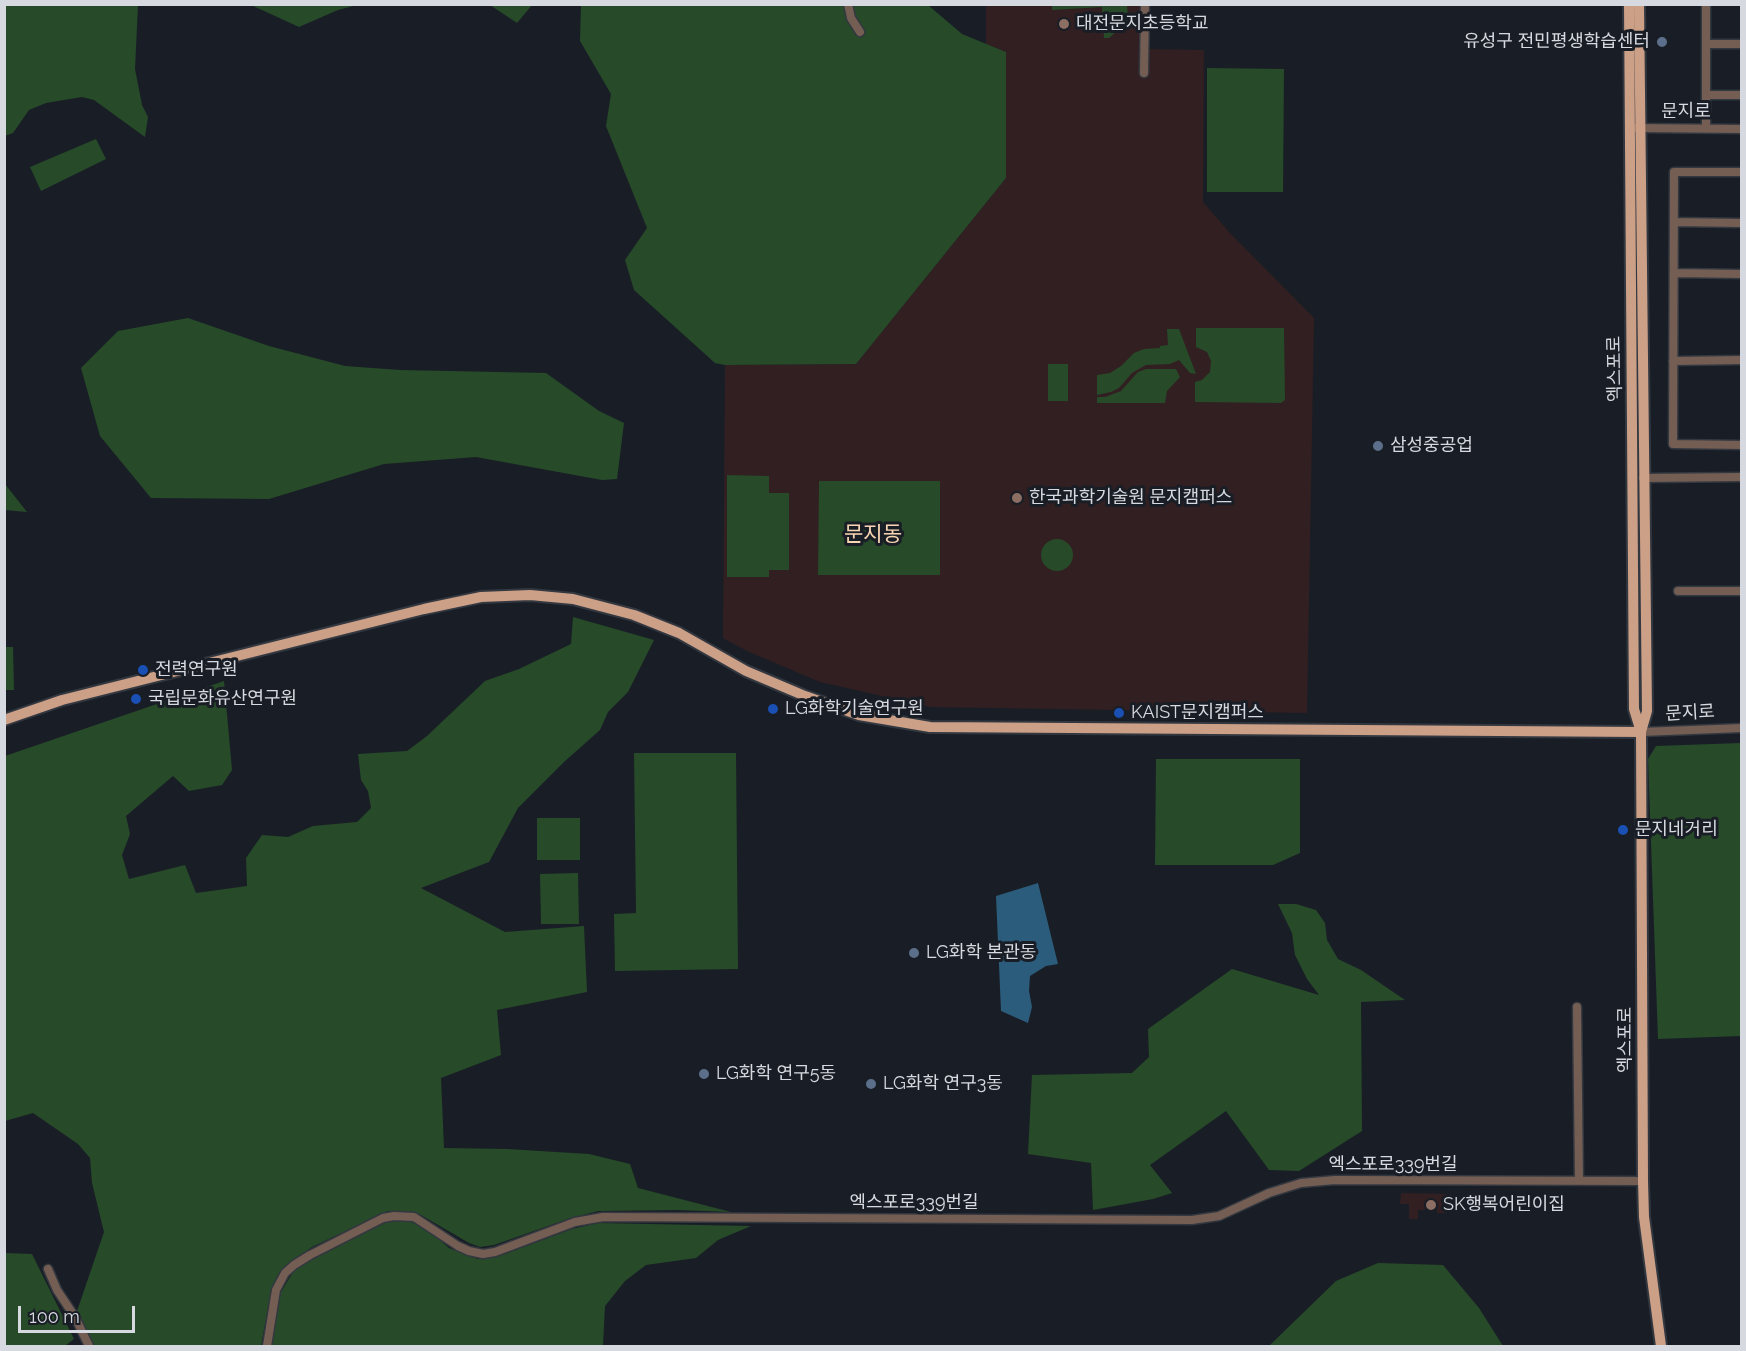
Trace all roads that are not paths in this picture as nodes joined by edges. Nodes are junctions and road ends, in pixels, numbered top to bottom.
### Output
1 (848, 4) edge
2 (1145, 4) edge
3 (1629, 4) edge
4 (1639, 4) edge
5 (1706, 4) edge
6 (860, 32) dead end
7 (1706, 44) junction
8 (1742, 44) edge
9 (1144, 73) dead end
10 (1706, 95) junction
11 (1742, 95) edge
12 (1635, 128) junction
13 (1706, 128) junction
14 (1742, 129) edge
15 (1742, 172) edge
16 (1674, 222) junction
17 (1742, 223) edge
18 (1674, 273) junction
19 (1742, 274) edge
20 (1742, 360) edge
21 (1673, 361) junction
22 (1742, 445) edge
23 (1742, 477) edge
24 (1643, 478) junction
25 (1678, 591) dead end
26 (1742, 591) edge
27 (4, 720) edge
28 (1742, 728) edge
29 (1641, 732) junction
30 (1577, 1007) dead end
31 (1579, 1181) junction
32 (1643, 1181) junction
33 (48, 1269) dead end
34 (89, 1347) edge
35 (267, 1347) edge
36 (1661, 1347) edge

1 - 6 street
2 - 9 street
3 - 12 main road, 엑스포로
4 - 12 main road, 엑스포로
5 - 7 street
7 - 8 street
7 - 10 street
10 - 11 street
10 - 13 street
12 - 13 street, 문지로
12 - 24 main road, 엑스포로
12 - 29 main road, 엑스포로
13 - 14 street, 문지로
15 - 16 street
16 - 17 street
16 - 18 street
18 - 19 street
18 - 21 street
20 - 21 street
21 - 22 street
23 - 24 street
24 - 29 main road, 엑스포로
25 - 26 street
27 - 29 main road
28 - 29 street, 문지로
29 - 32 main road, 엑스포로
30 - 31 street
31 - 32 street, 엑스포로339번길
31 - 35 street, 엑스포로339번길
32 - 36 main road, 엑스포로
33 - 34 street

